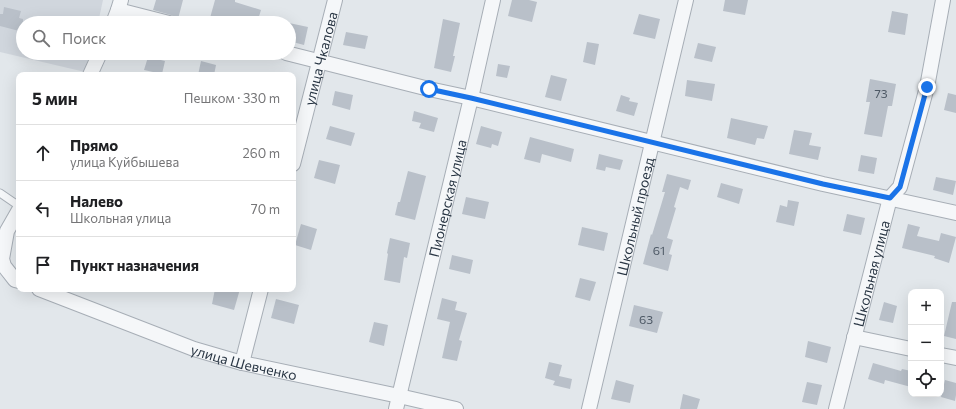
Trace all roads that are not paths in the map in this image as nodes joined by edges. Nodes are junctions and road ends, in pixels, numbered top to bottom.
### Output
1 (335, 0) edge
2 (493, 0) edge
3 (686, 0) edge
4 (943, 0) edge
5 (120, 5) edge
6 (116, 16) edge
7 (150, 16) edge
8 (296, 56) edge
9 (97, 60) edge
10 (319, 62) junction
11 (91, 72) edge
12 (471, 98) junction
13 (653, 142) junction
14 (296, 152) edge
15 (0, 192) edge
16 (890, 198) junction
17 (16, 204) edge
18 (956, 213) edge
19 (16, 215) edge
20 (2, 267) edge
21 (16, 280) edge
22 (47, 292) edge
23 (260, 292) edge
24 (854, 337) junction
25 (908, 348) edge
26 (944, 356) edge
27 (956, 358) edge
28 (242, 363) junction
29 (397, 402) edge
30 (456, 409) edge
31 (589, 409) edge
32 (836, 409) edge

1 - 10 street, улица Чкалова
2 - 12 street, Пионерская улица
3 - 13 street, Школьный проезд
4 - 16 street, Школьная улица
5 - 6 street
5 - 7 street
8 - 10 street
9 - 11 street
10 - 12 street
10 - 14 street, улица Чкалова
12 - 13 street
12 - 29 street, Пионерская улица
13 - 16 street
13 - 31 street, Школьный проезд
15 - 17 lane
16 - 18 street
16 - 24 street, Школьная улица
19 - 20 street
20 - 21 street
22 - 28 street, улица Шевченко
23 - 28 street
24 - 25 street
24 - 32 street, Школьная улица
26 - 27 street
28 - 29 street, улица Шевченко
29 - 30 street, улица Шевченко

